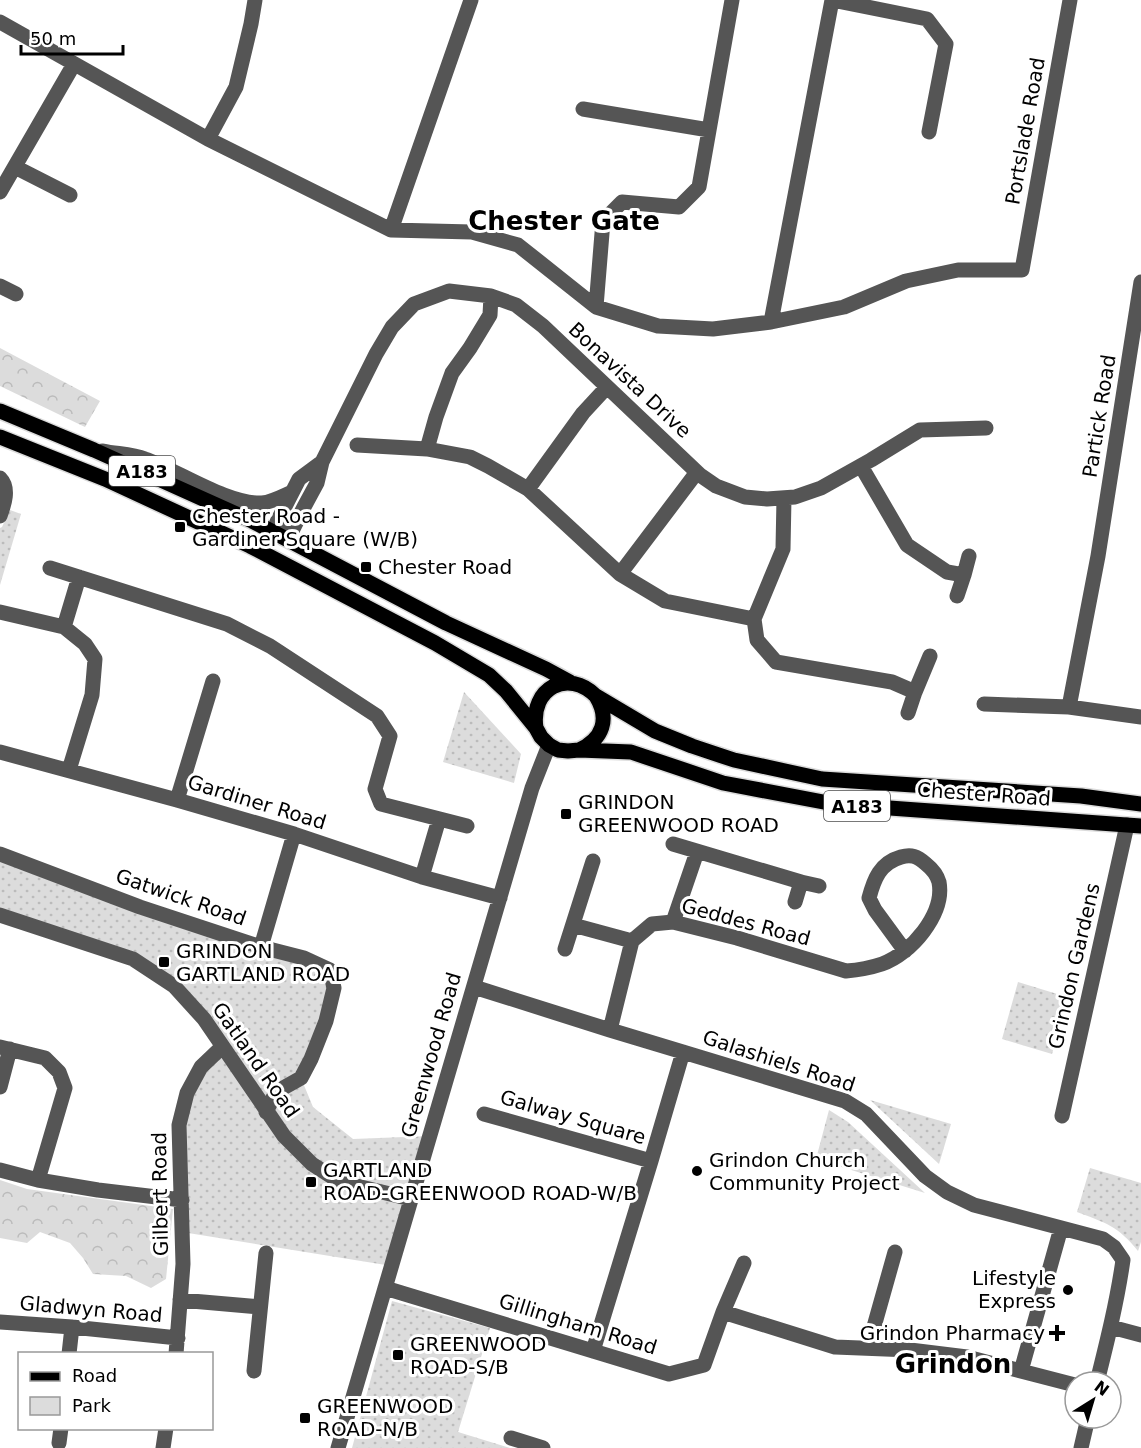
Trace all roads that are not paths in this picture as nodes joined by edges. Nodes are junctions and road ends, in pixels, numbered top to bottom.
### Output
1 (255, 0) edge
2 (471, 0) edge
3 (732, 0) edge
4 (832, 0) edge
5 (1070, 0) edge
6 (0, 22) edge
7 (74, 64) junction
8 (583, 109) dead end
9 (709, 130) junction
10 (929, 132) dead end
11 (208, 139) junction
12 (15, 167) junction
13 (0, 192) edge
14 (70, 195) dead end
15 (391, 230) junction
16 (1141, 282) edge
17 (0, 286) edge
18 (16, 294) dead end
19 (491, 296) junction
20 (596, 307) junction
21 (771, 322) junction
22 (607, 387) junction
23 (0, 411) edge
24 (986, 428) dead end
25 (0, 437) edge
26 (357, 445) dead end
27 (427, 448) junction
28 (94, 450) junction
29 (322, 462) junction
30 (861, 466) junction
31 (697, 472) junction
32 (0, 478) edge
33 (528, 489) junction
34 (292, 492) junction
35 (784, 498) junction
36 (0, 516) edge
37 (281, 536) junction
38 (969, 556) dead end
39 (271, 557) junction
40 (50, 568) dead end
41 (620, 574) junction
42 (964, 575) junction
43 (79, 578) junction
44 (957, 597) dead end
45 (0, 612) edge
46 (754, 620) junction
47 (64, 627) junction
48 (930, 656) dead end
49 (213, 681) dead end
50 (570, 682) junction
51 (915, 692) junction
52 (596, 696) junction
53 (984, 704) dead end
54 (1069, 707) junction
55 (908, 713) dead end
56 (1141, 717) edge
57 (536, 728) junction
58 (549, 745) junction
59 (579, 750) junction
60 (0, 752) edge
61 (69, 770) junction
62 (177, 800) junction
63 (1141, 804) edge
64 (439, 819) junction
65 (467, 826) dead end
66 (1134, 826) edge
67 (294, 834) junction
68 (673, 844) dead end
69 (698, 852) junction
70 (0, 854) edge
71 (593, 861) dead end
72 (422, 877) junction
73 (801, 882) junction
74 (819, 886) dead end
75 (500, 898) junction
76 (795, 902) dead end
77 (0, 915) edge
78 (673, 922) junction
79 (573, 925) junction
80 (632, 941) junction
81 (261, 947) junction
82 (565, 950) dead end
83 (905, 951) junction
84 (474, 987) junction
85 (610, 1030) junction
86 (222, 1047) junction
87 (5, 1048) edge
88 (683, 1052) junction
89 (0, 1087) edge
90 (266, 1112) junction
91 (484, 1114) dead end
92 (1062, 1116) dead end
93 (651, 1161) junction
94 (0, 1170) edge
95 (38, 1180) junction
96 (411, 1199) junction
97 (182, 1200) junction
98 (1061, 1228) junction
99 (896, 1252) dead end
100 (266, 1253) dead end
101 (744, 1263) dead end
102 (385, 1288) junction
103 (180, 1300) junction
104 (260, 1307) junction
105 (723, 1312) junction
106 (0, 1322) edge
107 (72, 1327) junction
108 (1111, 1327) junction
109 (1141, 1335) edge
110 (177, 1346) edge
111 (868, 1348) junction
112 (593, 1351) junction
113 (69, 1352) edge
114 (1100, 1370) edge
115 (254, 1371) dead end
116 (1021, 1371) junction
117 (1063, 1382) edge
118 (166, 1430) edge
119 (1086, 1430) edge
120 (512, 1438) dead end
121 (163, 1448) edge
122 (338, 1448) edge
123 (543, 1448) edge
124 (1082, 1448) edge

1 - 11 street
2 - 15 street
3 - 9 street
4 - 10 street
4 - 21 street
5 - 21 street, Portslade Road
6 - 7 street
7 - 11 street
7 - 12 street
8 - 9 street
9 - 20 street
11 - 15 street
12 - 13 street
12 - 14 street
15 - 20 street
16 - 54 street, Partick Road
17 - 18 street
19 - 22 street, Bonavista Drive
19 - 27 street
19 - 29 street, Bonavista Drive
20 - 21 street
22 - 31 street, Bonavista Drive
22 - 33 street
23 - 28 main road, Chester Road / A183
24 - 30 street, Bonavista Drive
25 - 39 main road, A183
26 - 27 street
27 - 33 street
28 - 34 street
28 - 37 main road, Chester Road / A183
29 - 34 street, Bonavista Drive
29 - 37 street, Bonavista Drive
30 - 35 street, Bonavista Drive
30 - 42 street
31 - 35 street, Bonavista Drive
31 - 41 street
32 - 36 street
33 - 41 street
34 - 37 street, Bonavista Drive
35 - 46 street
37 - 39 main road
37 - 50 main road, Chester Road / A183
38 - 42 street
39 - 57 main road, A183
40 - 43 street
41 - 46 street
42 - 44 street
43 - 47 street
43 - 64 street
45 - 47 street
46 - 51 street
47 - 61 street
48 - 51 street
49 - 62 street
50 - 52 main road, Chester Road / A183
50 - 57 main road
51 - 55 street
52 - 59 main road
52 - 63 main road, Chester Road / A183
53 - 54 street
54 - 56 street
57 - 58 main road, A183
58 - 59 main road, Chester Road / A183
58 - 75 street, Greenwood Road
59 - 66 main road, Chester Road / A183
60 - 61 street, Gardiner Road
61 - 62 street, Gardiner Road
62 - 67 street, Gardiner Road
64 - 65 street
64 - 72 street
66 - 92 street, Grindon Gardens
67 - 72 street, Gardiner Road
67 - 81 street
68 - 69 street
69 - 73 street
69 - 78 street
70 - 81 street, Gatwick Road
71 - 79 street
72 - 75 street, Gardiner Road
73 - 74 street
73 - 76 street
75 - 84 street, Greenwood Road
77 - 86 street, Gatland Road
78 - 80 street, Geddes Road
78 - 83 street, Geddes Road
79 - 80 street
79 - 82 street
80 - 85 street
81 - 90 street, Gatwick Road
83 - 83 street, Geddes Road
84 - 85 street, Galashiels Road
84 - 96 street, Greenwood Road
85 - 88 street, Galashiels Road
86 - 90 street, Gatland Road
86 - 97 street, Gilbert Road
87 - 89 street
87 - 95 street
88 - 93 street
88 - 98 street, Galashiels Road
90 - 96 street, Gatland Road
91 - 93 street, Galway Square
93 - 112 street
94 - 95 street
95 - 97 street
96 - 102 street, Greenwood Road
97 - 103 street, Gilbert Road
98 - 108 street, Galashiels Road
98 - 116 street
99 - 111 street
100 - 104 street
101 - 105 street, Gillingham Road
102 - 112 street, Gillingham Road
102 - 122 street, Greenwood Road
103 - 104 street
103 - 110 street, Gilbert Road
104 - 115 street
105 - 111 street
105 - 112 street, Gillingham Road
106 - 107 street, Gladwyn Road
107 - 110 street, Gladwyn Road
107 - 113 street
108 - 109 street
108 - 114 street, Galashiels Road
111 - 116 street
116 - 117 street
118 - 121 street
119 - 124 street
120 - 123 street

